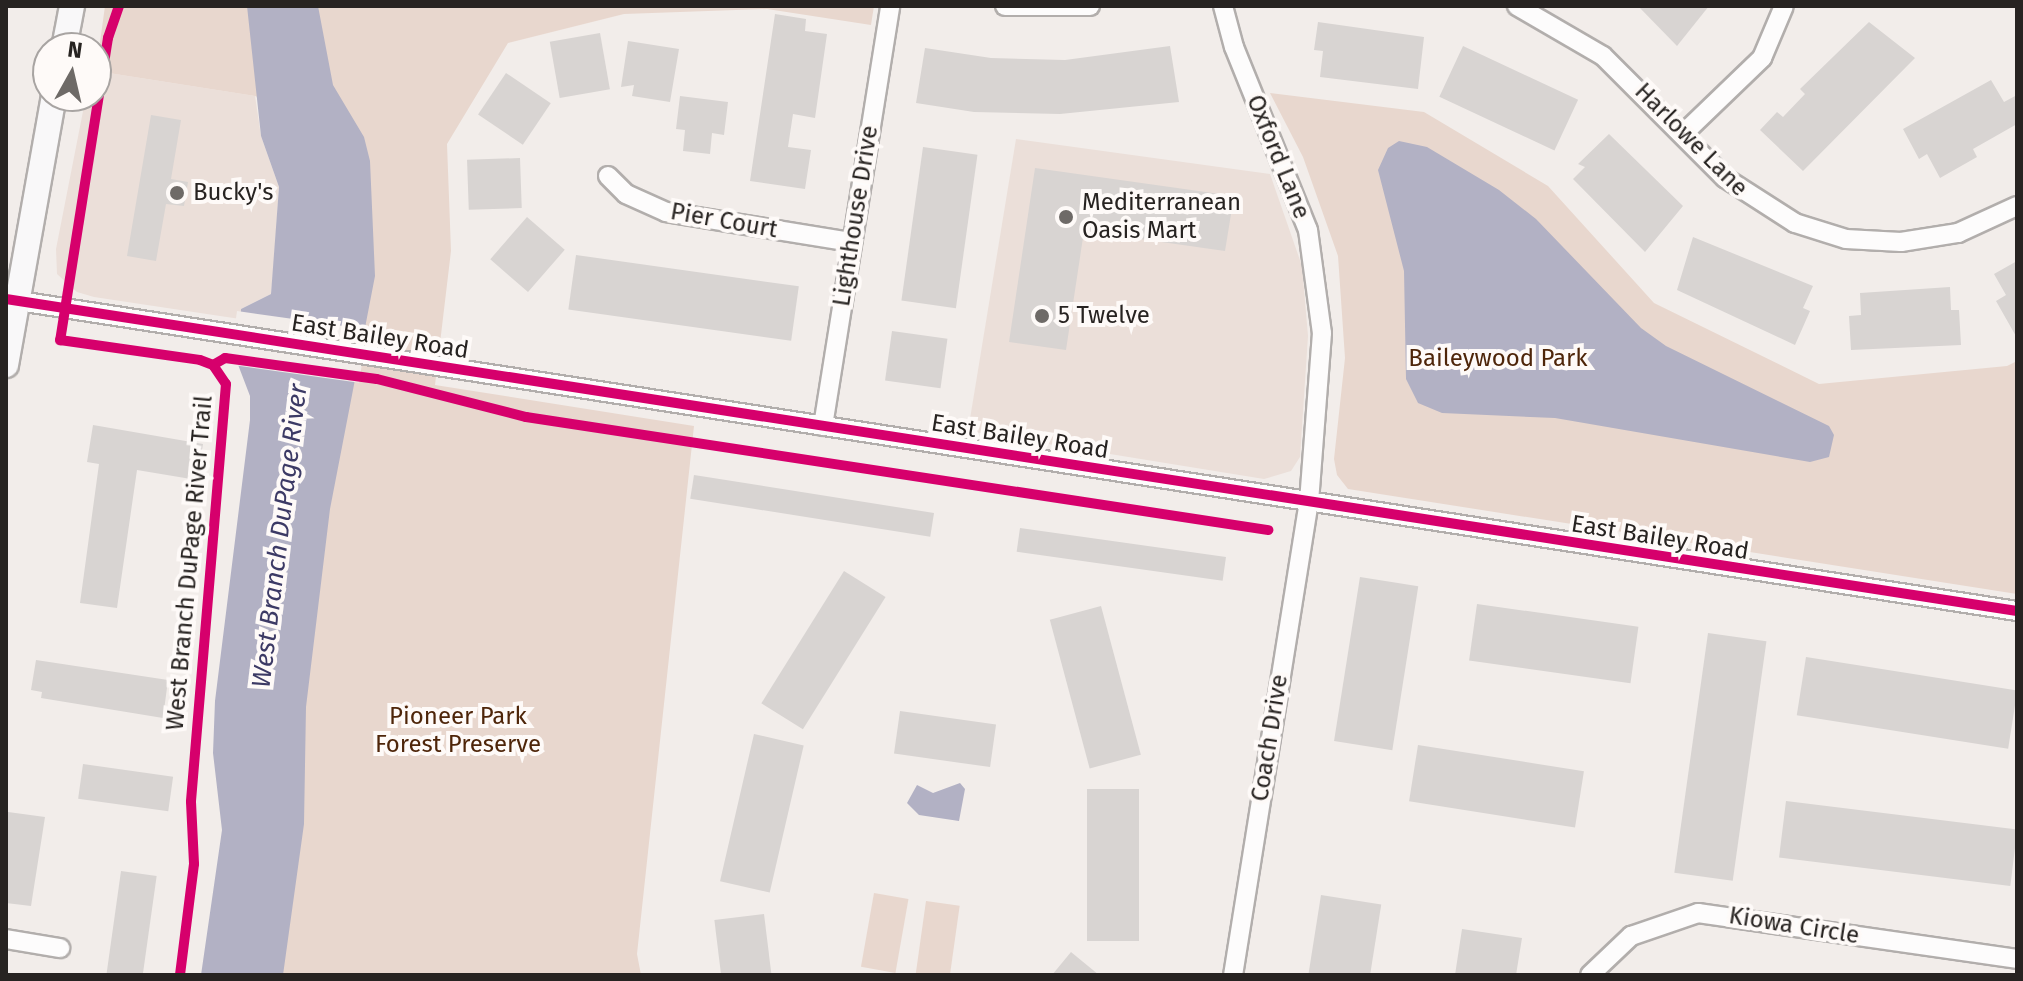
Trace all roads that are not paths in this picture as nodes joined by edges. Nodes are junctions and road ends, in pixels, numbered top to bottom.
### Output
1 (72, 6) edge
2 (890, 6) edge
3 (1005, 6) edge
4 (1090, 6) edge
5 (1223, 6) edge
6 (1517, 6) edge
7 (1784, 6) edge
8 (67, 32) edge
9 (51, 112) edge
10 (1683, 134) junction
11 (608, 176) dead end
12 (2017, 206) edge
13 (852, 242) junction
14 (12, 300) edge
15 (6, 365) edge
16 (823, 426) junction
17 (1309, 501) junction
18 (2017, 611) edge
19 (6, 939) edge
20 (60, 948) dead end
21 (2017, 959) edge
22 (1233, 975) edge
23 (1590, 975) edge

1 - 8 main road
2 - 13 street, Lighthouse Drive
3 - 4 street
5 - 17 street, Oxford Lane
6 - 10 street, Harlowe Lane
7 - 10 street
9 - 14 main road
10 - 12 street, Harlowe Lane
11 - 13 street, Pier Court
13 - 16 street, Lighthouse Drive
14 - 15 main road
14 - 16 street, East Bailey Road
16 - 17 street, East Bailey Road
17 - 18 street, East Bailey Road
17 - 22 street, Coach Drive
19 - 20 street
21 - 23 street, Kiowa Circle

